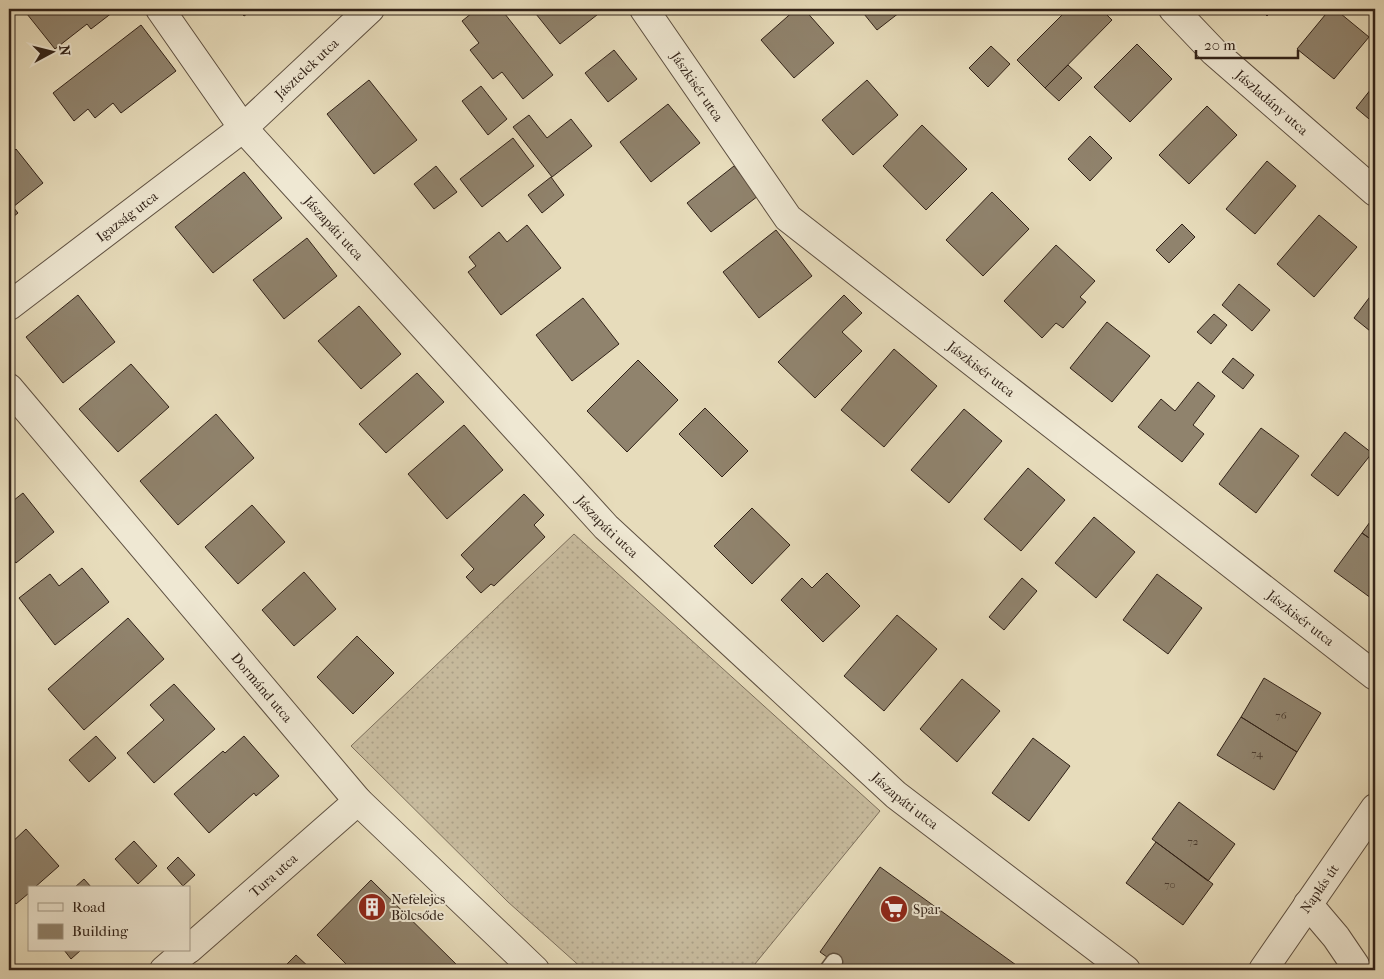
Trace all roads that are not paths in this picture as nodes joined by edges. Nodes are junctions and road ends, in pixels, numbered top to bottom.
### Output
1 (160, 9) edge
2 (370, 9) edge
3 (644, 9) edge
4 (1173, 9) edge
5 (244, 128) junction
6 (1375, 192) edge
7 (9, 306) edge
8 (9, 388) edge
9 (1375, 676) edge
10 (358, 800) junction
11 (1375, 808) edge
12 (1308, 904) junction
13 (190, 948) edge
14 (186, 952) edge
15 (164, 970) edge
16 (534, 970) edge
17 (1126, 970) edge
18 (1263, 970) edge
19 (1357, 970) edge

1 - 5 street, Jászapáti utca
2 - 5 street, Jásztelek utca
3 - 9 street, Jászkisér utca
4 - 6 street, Jászladány utca
5 - 7 street, Igazság utca
5 - 17 street, Jászapáti utca
8 - 10 street, Dormánd utca
10 - 13 street, Tura utca
10 - 16 street, Dormánd utca
11 - 12 street, Naplás út
12 - 18 street, Naplás út
12 - 19 street
14 - 15 street, Tura utca

